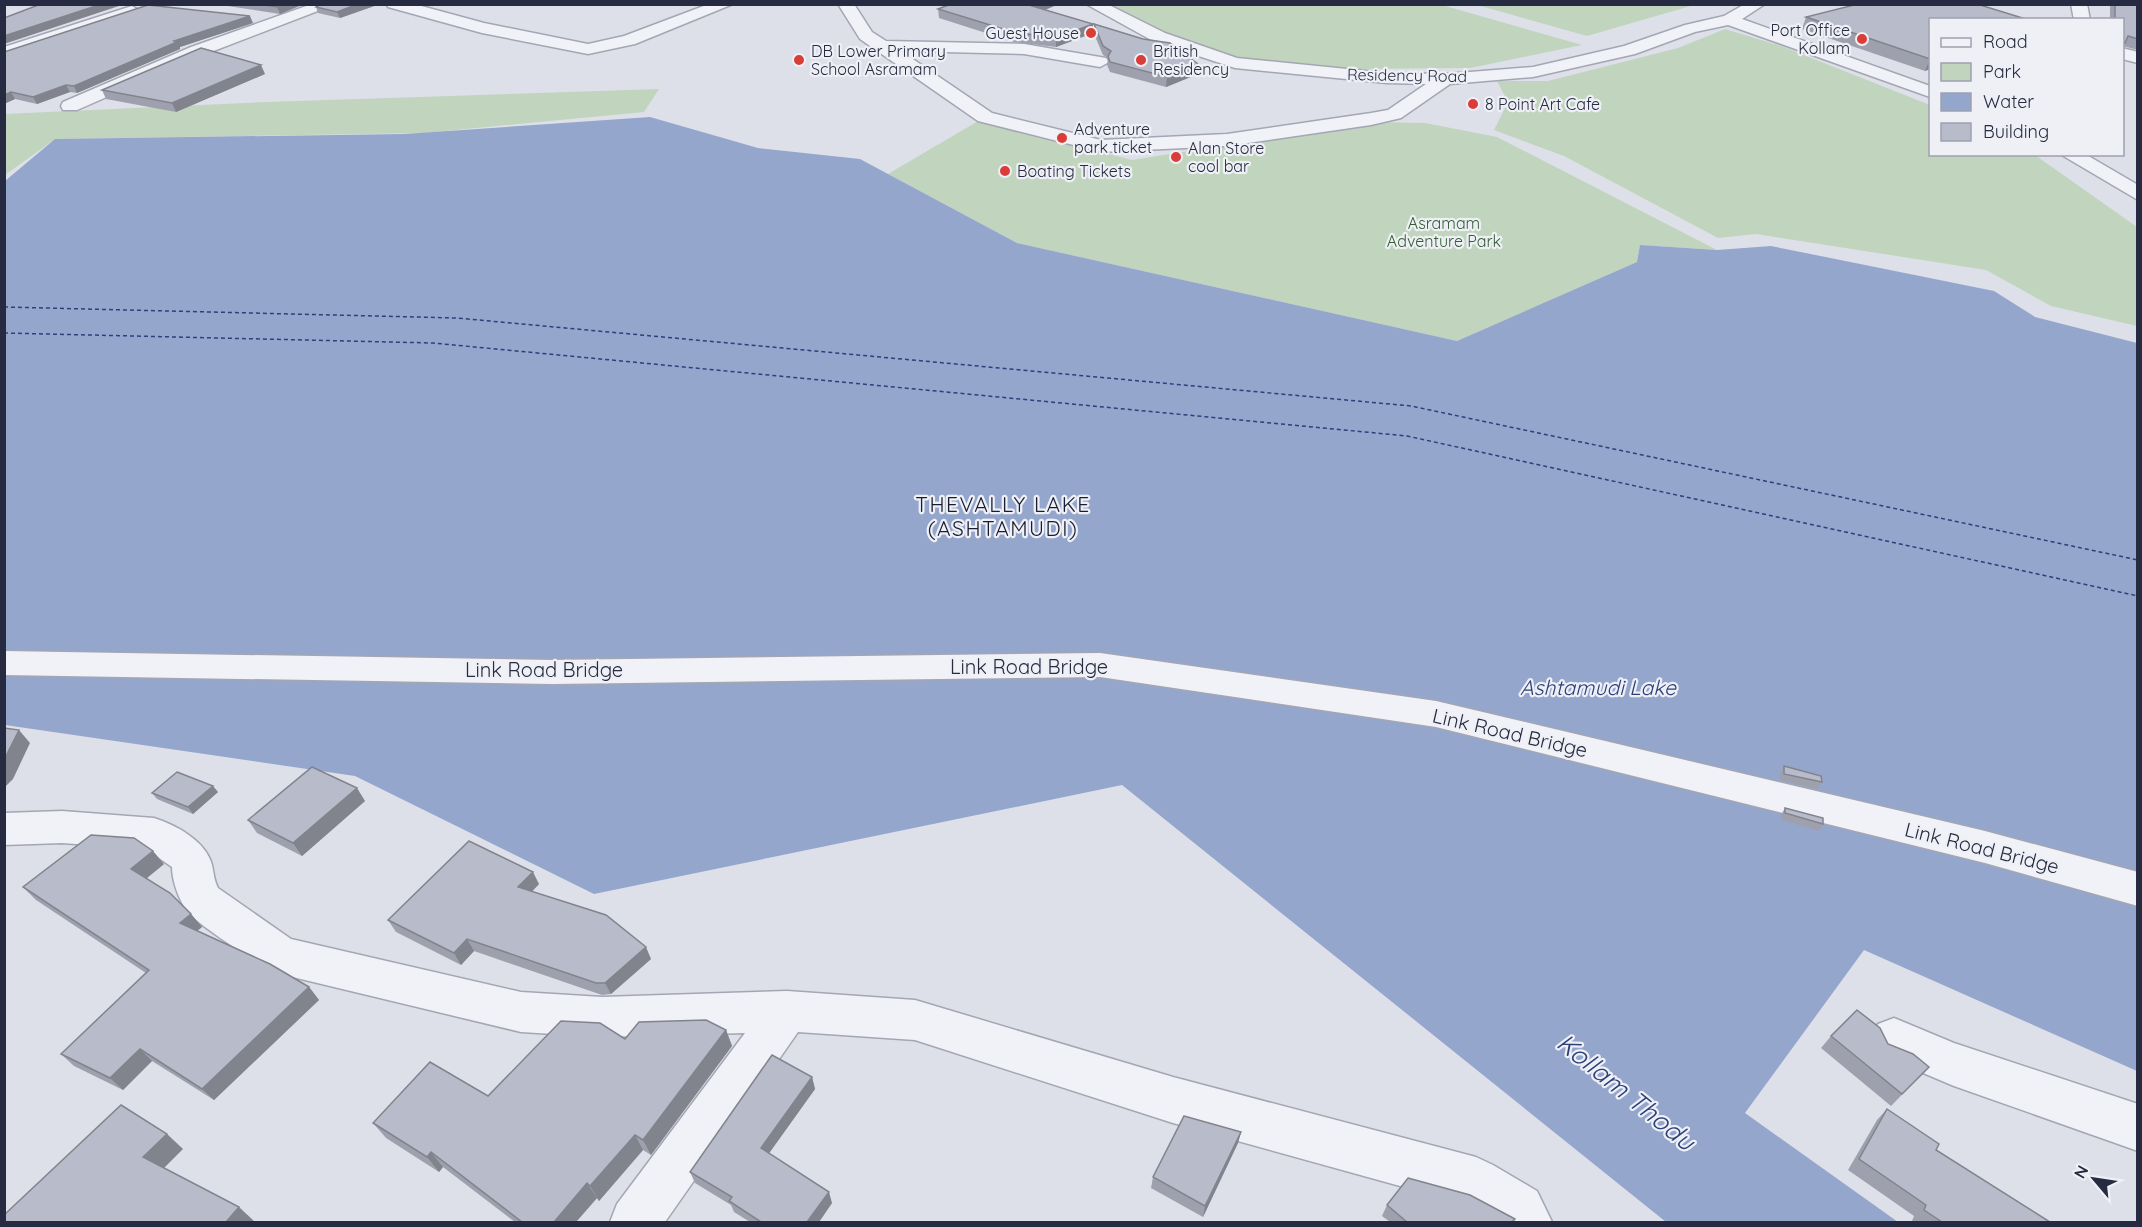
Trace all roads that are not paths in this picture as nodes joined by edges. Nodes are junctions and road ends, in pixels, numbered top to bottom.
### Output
1 (146, 4) edge
2 (328, 4) edge
3 (394, 4) edge
4 (725, 4) edge
5 (846, 4) edge
6 (1094, 4) edge
7 (1757, 4) edge
8 (250, 16) edge
9 (284, 18) junction
10 (1729, 20) junction
11 (882, 46) junction
12 (4, 53) edge
13 (1100, 62) edge
14 (1445, 79) junction
15 (1929, 92) edge
16 (70, 106) dead end
17 (2073, 156) edge
18 (2138, 194) edge
19 (4, 663) edge
20 (4, 829) edge
21 (2138, 888) edge
22 (787, 1011) junction
23 (1894, 1039) dead end
24 (2138, 1128) edge
25 (635, 1222) edge
26 (1527, 1222) edge

1 - 12 street
2 - 9 street
3 - 4 street
5 - 11 street
6 - 14 street, Residency Road
7 - 10 street, Residency Road
8 - 9 street
9 - 16 street
10 - 14 street, Residency Road
10 - 15 street
11 - 13 street
11 - 14 street
17 - 18 street
19 - 21 street, Link Road Bridge
20 - 22 street
22 - 25 street
22 - 26 street
23 - 24 street

